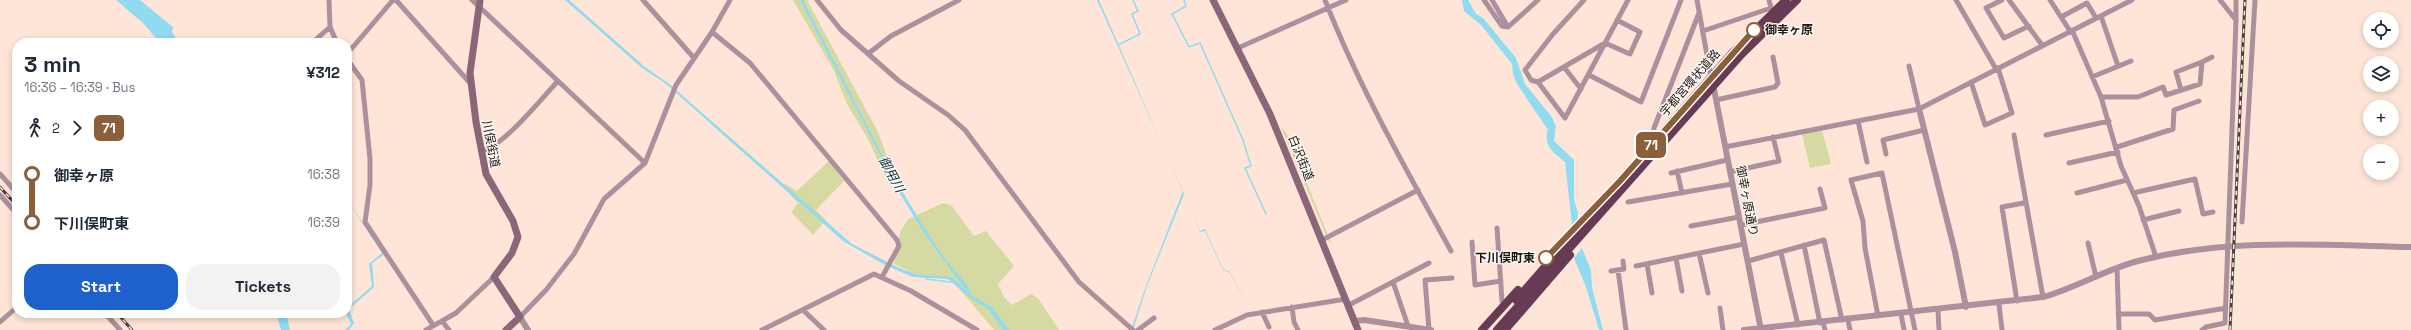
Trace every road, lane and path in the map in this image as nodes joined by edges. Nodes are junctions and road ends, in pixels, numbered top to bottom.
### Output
1 (329, 0) edge
2 (395, 0) edge
3 (472, 0) edge
4 (644, 0) edge
5 (730, 0) edge
6 (817, 0) edge
7 (959, 0) edge
8 (1213, 0) edge
9 (1325, 0) edge
10 (1346, 0) edge
11 (1484, 0) edge
12 (1492, 0) edge
13 (1584, 0) edge
14 (1628, 0) edge
15 (1681, 0) edge
16 (1697, 0) edge
17 (1769, 0) edge
18 (1786, 0) edge
19 (1797, 0) edge
20 (1956, 0) edge
21 (2002, 0) edge
22 (2009, 0) edge
23 (2050, 0) edge
24 (2132, 0) edge
25 (2220, 0) edge
26 (2236, 0) edge
27 (2255, 0) edge
28 (1536, 1) edge
29 (2121, 2) edge
30 (480, 4) edge
31 (1328, 8) junction
32 (1773, 9) junction
33 (1699, 13) junction
34 (2061, 17) junction
35 (2098, 17) junction
36 (1617, 20) junction
37 (2236, 20) junction
38 (2029, 26) junction
39 (330, 27) junction
40 (1508, 27) junction
41 (1703, 31) junction
42 (2071, 31) junction
43 (712, 32) junction
44 (318, 38) edge
45 (335, 38) edge
46 (1605, 43) junction
47 (2042, 45) junction
48 (352, 48) edge
49 (1238, 48) junction
50 (869, 53) junction
51 (1773, 57) dead end
52 (2212, 57) dead end
53 (694, 58) junction
54 (2131, 61) dead end
55 (2202, 62) junction
56 (352, 66) edge
57 (1564, 66) junction
58 (1909, 66) dead end
59 (2118, 66) junction
60 (1997, 69) junction
61 (1589, 75) junction
62 (2092, 76) junction
63 (1711, 77) junction
64 (558, 81) junction
65 (1538, 82) junction
66 (1971, 82) junction
67 (470, 83) junction
68 (1713, 86) junction
69 (1581, 89) junction
70 (2181, 90) junction
71 (2101, 97) junction
72 (1716, 100) junction
73 (2199, 101) dead end
74 (1919, 109) junction
75 (1858, 121) junction
76 (2109, 121) junction
77 (1924, 130) junction
78 (2014, 135) dead end
79 (2046, 135) dead end
80 (1773, 137) junction
81 (1652, 144) junction
82 (1725, 147) junction
83 (2118, 150) junction
84 (481, 151) junction
85 (1886, 154) dead end
86 (1727, 160) junction
87 (1867, 162) dead end
88 (2070, 163) dead end
89 (645, 164) junction
90 (1677, 171) junction
91 (1670, 172) dead end
92 (1730, 172) junction
93 (0, 174) edge
94 (2127, 180) junction
95 (1622, 184) junction
96 (1732, 184) junction
97 (12, 187) edge
98 (1820, 189) dead end
99 (1418, 190) junction
100 (1682, 193) junction
101 (2077, 193) dead end
102 (2133, 194) junction
103 (0, 195) edge
104 (1628, 202) dead end
105 (2024, 203) junction
106 (12, 208) edge
107 (2179, 211) dead end
108 (2213, 212) dead end
109 (1739, 217) junction
110 (2143, 220) junction
111 (2242, 222) dead end
112 (1741, 225) junction
113 (1691, 226) dead end
114 (1497, 228) dead end
115 (1322, 240) junction
116 (1472, 242) dead end
117 (2088, 243) dead end
118 (1744, 244) junction
119 (1804, 245) junction
120 (2227, 246) junction
121 (2411, 247) edge
122 (1451, 251) dead end
123 (1698, 253) junction
124 (1781, 253) junction
125 (2156, 257) junction
126 (1676, 258) junction
127 (1623, 261) dead end
128 (1748, 261) junction
129 (1429, 263) dead end
130 (1647, 264) junction
131 (1636, 266) dead end
132 (2117, 268) junction
133 (1618, 270) junction
134 (1611, 271) dead end
135 (494, 277) junction
136 (882, 277) junction
137 (2096, 277) junction
138 (1452, 278) dead end
139 (1501, 281) junction
140 (1393, 282) junction
141 (1682, 291) dead end
142 (1652, 293) dead end
143 (1708, 294) dead end
144 (2043, 297) junction
145 (2017, 301) junction
146 (1347, 302) junction
147 (1506, 304) junction
148 (1999, 304) junction
149 (1292, 307) junction
150 (1966, 307) junction
151 (1720, 308) dead end
152 (2226, 308) junction
153 (803, 310) junction
154 (1938, 310) junction
155 (12, 311) edge
156 (1262, 312) junction
157 (1912, 313) junction
158 (1901, 314) junction
159 (2119, 314) junction
160 (1878, 316) junction
161 (520, 317) junction
162 (109, 318) edge
163 (1154, 318) dead end
164 (1845, 320) junction
165 (442, 321) junction
166 (1354, 321) junction
167 (0, 322) edge
168 (1822, 322) junction
169 (433, 325) junction
170 (1798, 325) junction
171 (1406, 326) junction
172 (1269, 327) dead end
173 (1497, 328) edge
174 (120, 330) edge
175 (426, 330) edge
176 (448, 330) edge
177 (506, 330) edge
178 (528, 330) edge
179 (762, 330) edge
180 (824, 330) edge
181 (976, 330) edge
182 (1132, 330) edge
183 (1138, 330) edge
184 (1215, 330) edge
185 (1298, 330) edge
186 (1358, 330) edge
187 (1430, 330) edge
188 (1482, 330) edge
189 (1626, 330) edge
190 (1723, 330) edge
191 (1744, 330) edge
192 (1761, 330) edge
193 (1825, 330) edge
194 (1850, 330) edge
195 (1904, 330) edge
196 (1915, 330) edge
197 (1939, 330) edge
198 (2002, 330) edge
199 (2120, 330) edge
200 (2202, 330) edge

1 - 39 street
2 - 48 street
2 - 67 street
3 - 30 street
4 - 53 street
5 - 43 street
6 - 50 street
7 - 50 street
8 - 49 main road, 白沢街道
9 - 31 street
10 - 31 street
11 - 40 street
12 - 40 street
13 - 65 street
14 - 36 street
15 - 61 street
16 - 33 street
17 - 32 street
18 - 32 highway, 宇都宮環状道路
19 - 68 highway, 宇都宮環状道路
20 - 60 street
21 - 38 street
22 - 38 street
23 - 34 street
24 - 29 street
25 - 37 street
26 - 37 street
27 - 111 street
28 - 40 street
29 - 35 street
30 - 64 street
30 - 67 main road, 川俣街道
31 - 49 street
31 - 99 street
32 - 41 street
32 - 63 highway, 宇都宮環状道路
33 - 41 street
33 - 81 street
34 - 35 street
34 - 42 street
35 - 42 street
35 - 59 street
36 - 46 street
36 - 46 street
37 - 120 street
38 - 47 street
39 - 44 street
39 - 45 street
41 - 63 street
42 - 47 street
42 - 62 street
43 - 53 street
43 - 136 street
46 - 57 street
46 - 61 street
47 - 60 street
49 - 115 main road, 白沢街道
50 - 182 street
51 - 72 street
52 - 55 street
53 - 89 street
54 - 59 street
55 - 70 street
55 - 70 street
56 - 169 street
57 - 65 street
57 - 69 street
58 - 74 street
59 - 62 street
60 - 66 street
60 - 66 street
61 - 69 street
62 - 71 street
63 - 68 street, 御幸ヶ原通り
63 - 81 highway, 宇都宮環状道路
64 - 84 street
64 - 89 street
65 - 69 street
66 - 74 street
67 - 84 main road, 川俣街道
68 - 72 street, 御幸ヶ原通り
68 - 95 highway, 宇都宮環状道路
70 - 71 street
71 - 76 street
72 - 82 street, 御幸ヶ原通り
73 - 83 street
74 - 75 street
74 - 77 street
75 - 80 street
75 - 87 street
76 - 79 street
76 - 83 street
77 - 85 street
77 - 150 street
78 - 105 street
80 - 82 street
80 - 92 street
81 - 95 highway, 宇都宮環状道路
82 - 86 street, 御幸ヶ原通り
83 - 88 street
83 - 94 street
84 - 135 main road, 川俣街道
86 - 90 street
86 - 92 street, 御幸ヶ原通り
89 - 161 street
90 - 91 street
90 - 100 street
92 - 96 street, 御幸ヶ原通り
93 - 97 street
94 - 101 street
94 - 102 street
95 - 147 highway
95 - 173 highway, 宇都宮環状道路
95 - 173 highway
96 - 100 street
96 - 109 street, 御幸ヶ原通り
98 - 112 street
99 - 115 street
99 - 122 street
100 - 104 street
102 - 108 street
102 - 110 street
103 - 106 street
105 - 144 street
105 - 145 street
107 - 110 street
109 - 112 street, 御幸ヶ原通り
109 - 113 street
110 - 125 street
112 - 118 street, 御幸ヶ原通り
114 - 139 street
115 - 146 main road, 白沢街道
116 - 139 street
117 - 137 street
118 - 123 street
118 - 128 street, 御幸ヶ原通り
119 - 124 street
119 - 164 street
119 - 168 street
120 - 121 street
120 - 125 street
120 - 152 street
123 - 126 street
123 - 143 street
124 - 128 street
124 - 170 street
125 - 132 street
126 - 130 street
126 - 141 street
127 - 133 street
128 - 192 street, 御幸ヶ原通り
129 - 140 street
130 - 131 street
130 - 142 street
132 - 137 street
132 - 159 street
133 - 134 street
133 - 189 street
135 - 161 main road
135 - 165 street, 川俣街道
136 - 153 street
136 - 181 street
137 - 144 street
138 - 187 street
139 - 147 street
140 - 146 street
140 - 171 street
144 - 145 street
145 - 148 street
146 - 149 street
146 - 166 main road, 白沢街道
147 - 188 highway
148 - 150 street
148 - 198 street
149 - 156 street
149 - 185 street
150 - 154 street
151 - 190 street
152 - 159 street
152 - 200 street
153 - 179 street
153 - 180 street
154 - 157 street
154 - 197 street
155 - 167 street
156 - 172 street
156 - 184 street
157 - 158 street
157 - 160 street
157 - 196 street
158 - 160 street
158 - 195 street
159 - 199 street
160 - 164 street
161 - 177 main road
161 - 178 street
162 - 174 street
163 - 183 street
164 - 168 street
164 - 194 street
165 - 169 street, 川俣街道
165 - 176 street
166 - 171 street
166 - 186 main road, 白沢街道
168 - 170 street
168 - 193 street
169 - 175 street, 川俣街道
170 - 192 street
171 - 187 street
191 - 192 street

